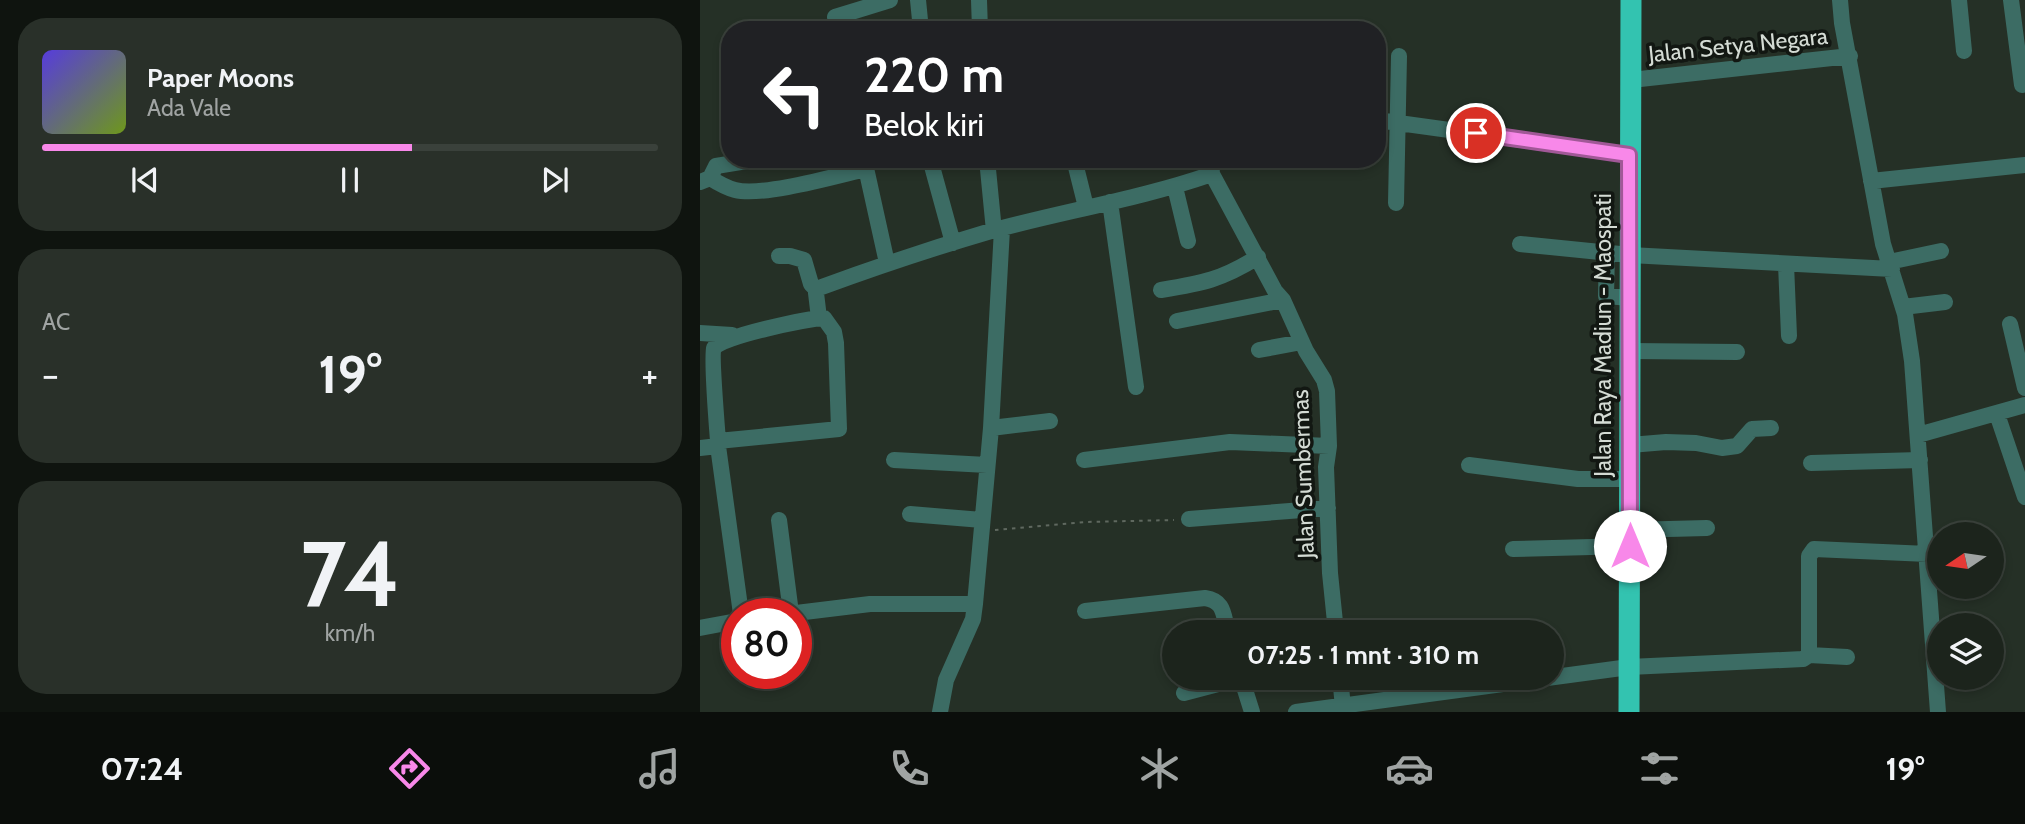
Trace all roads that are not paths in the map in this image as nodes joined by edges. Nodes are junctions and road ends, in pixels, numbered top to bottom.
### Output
1 (890, 0) edge
2 (918, 0) edge
3 (979, 0) edge
4 (1631, 0) edge
5 (1840, 0) edge
6 (1959, 0) edge
7 (2011, 0) edge
8 (836, 21) edge
9 (920, 21) edge
10 (980, 21) edge
11 (1964, 51) dead end
12 (1399, 56) dead end
13 (1850, 56) junction
14 (1632, 80) junction
15 (2022, 85) dead end
16 (1386, 121) edge
17 (1399, 122) junction
18 (1629, 155) junction
19 (721, 165) edge
20 (2025, 165) edge
21 (853, 168) edge
22 (866, 168) edge
23 (932, 168) edge
24 (988, 168) edge
25 (1076, 168) edge
26 (1209, 168) edge
27 (1212, 168) edge
28 (705, 180) edge
29 (1871, 181) junction
30 (1175, 187) junction
31 (1110, 202) junction
32 (1396, 203) dead end
33 (1086, 207) junction
34 (998, 230) junction
35 (1188, 241) dead end
36 (953, 243) junction
37 (1520, 244) dead end
38 (1941, 251) dead end
39 (1607, 253) junction
40 (1630, 255) junction
41 (779, 256) dead end
42 (1258, 257) junction
43 (887, 263) junction
44 (1786, 264) junction
45 (1890, 266) junction
46 (817, 290) junction
47 (1161, 290) dead end
48 (1630, 298) junction
49 (1283, 300) junction
50 (1945, 302) dead end
51 (1903, 307) junction
52 (819, 318) junction
53 (1177, 321) dead end
54 (2010, 324) dead end
55 (700, 332) edge
56 (740, 335) junction
57 (1789, 336) dead end
58 (1302, 342) junction
59 (1259, 350) dead end
60 (1631, 351) junction
61 (1737, 352) dead end
62 (707, 371) edge
63 (1136, 387) dead end
64 (2025, 388) edge
65 (2025, 405) edge
66 (1997, 414) junction
67 (1050, 421) dead end
68 (991, 428) junction
69 (1771, 428) dead end
70 (1918, 435) junction
71 (718, 444) junction
72 (1630, 445) junction
73 (1329, 446) junction
74 (700, 448) edge
75 (894, 460) dead end
76 (1084, 460) dead end
77 (1920, 460) junction
78 (1811, 463) dead end
79 (987, 465) junction
80 (1469, 465) dead end
81 (1630, 479) junction
82 (2025, 497) edge
83 (1328, 508) junction
84 (910, 514) dead end
85 (1189, 519) road end
86 (779, 520) dead end
87 (982, 525) junction
88 (1707, 528) dead end
89 (1630, 538) junction
90 (1927, 542) edge
91 (1513, 549) dead end
92 (1927, 554) edge
93 (739, 598) edge
94 (788, 598) edge
95 (1931, 599) edge
96 (975, 604) junction
97 (812, 611) edge
98 (1086, 611) dead end
99 (1225, 620) edge
100 (1335, 620) edge
101 (721, 624) edge
102 (700, 628) edge
103 (1809, 654) junction
104 (1847, 657) dead end
105 (1629, 667) junction
106 (1195, 690) edge
107 (1245, 690) edge
108 (1341, 690) edge
109 (1184, 693) dead end
110 (1406, 705) edge
111 (1343, 707) junction
112 (940, 712) edge
113 (1252, 712) edge
114 (1296, 712) edge
115 (1629, 712) edge
116 (1938, 712) edge

1 - 8 street
2 - 9 street
3 - 10 street
4 - 14 highway, Jalan Raya Madiun - Maospati
5 - 13 street
6 - 11 street
7 - 15 street
12 - 17 street
13 - 14 street, Jalan Setya Negara
13 - 29 street
14 - 18 highway, Jalan Raya Madiun - Maospati
16 - 17 street
17 - 18 street
17 - 32 street
18 - 40 highway, Jalan Raya Madiun - Maospati
19 - 28 street
20 - 29 street
21 - 28 street
22 - 43 street
23 - 36 street
24 - 34 street
25 - 33 street
26 - 30 street
27 - 42 street, Jalan Sumbermas
29 - 45 street
30 - 31 street
30 - 35 street
31 - 33 street
31 - 63 street
33 - 34 street
34 - 36 street
34 - 68 street
36 - 43 street
37 - 39 street
38 - 45 street
39 - 40 street
39 - 48 street
40 - 44 street
40 - 48 highway, Jalan Raya Madiun - Maospati
41 - 46 street
42 - 47 street
42 - 49 street, Jalan Sumbermas
43 - 46 street
44 - 45 street
44 - 57 street
45 - 51 street
46 - 52 street
48 - 60 highway, Jalan Raya Madiun - Maospati
49 - 53 street
49 - 58 street, Jalan Sumbermas
50 - 51 street
51 - 70 street
52 - 56 street
52 - 71 street
54 - 64 street
55 - 56 street
56 - 62 street
58 - 59 street
58 - 73 street, Jalan Sumbermas
60 - 61 street
60 - 72 highway, Jalan Raya Madiun - Maospati
62 - 71 street
65 - 66 street
66 - 70 street
66 - 82 street
67 - 68 street
68 - 79 street
69 - 72 street
70 - 77 street
71 - 74 street
71 - 93 street
72 - 81 highway, Jalan Raya Madiun - Maospati
73 - 76 street
73 - 83 street, Jalan Sumbermas
75 - 79 street
77 - 78 street
77 - 90 street
79 - 87 street
80 - 81 street
81 - 89 highway, Jalan Raya Madiun - Maospati
83 - 85 street
83 - 100 street, Jalan Sumbermas
84 - 87 street
86 - 94 street
87 - 96 street
88 - 89 street
89 - 91 street
89 - 105 highway, Jalan Raya Madiun - Maospati
92 - 103 street
95 - 116 street
96 - 97 street
96 - 112 street
98 - 99 street
101 - 102 street
103 - 104 street
103 - 105 street
105 - 110 street
105 - 115 highway, Jalan Raya Madiun - Maospati
106 - 109 street
107 - 113 street
108 - 111 street
110 - 111 street
111 - 114 street

